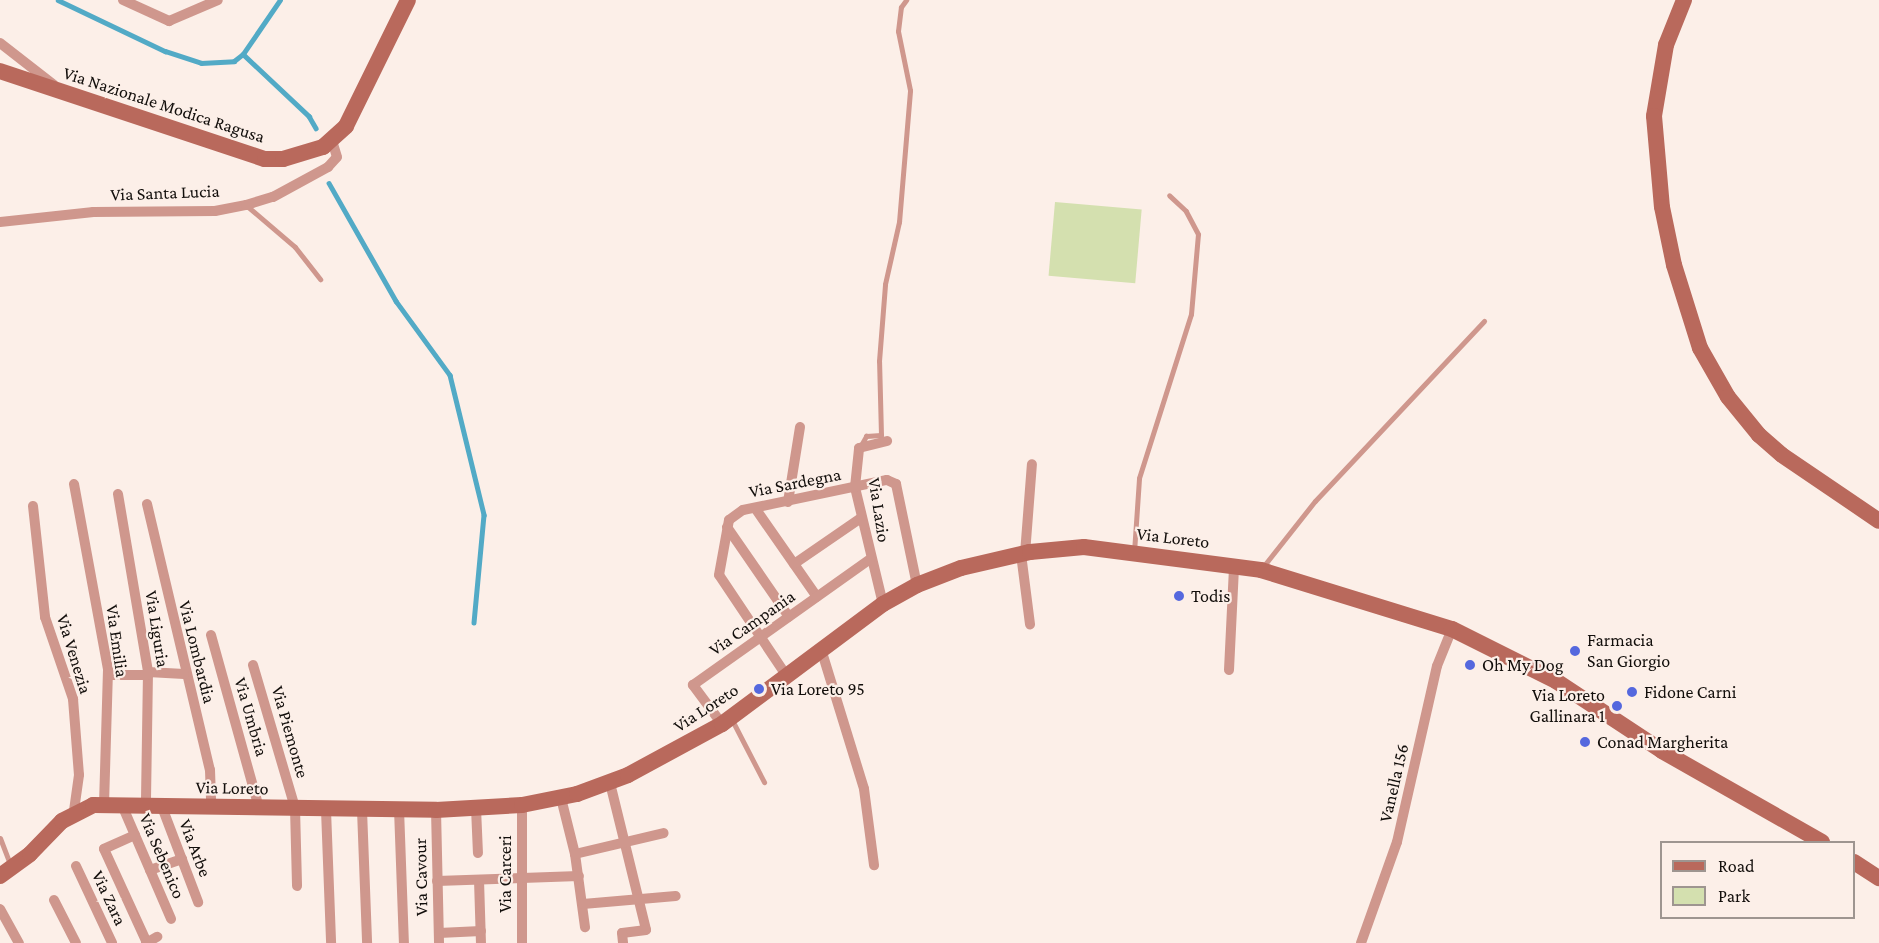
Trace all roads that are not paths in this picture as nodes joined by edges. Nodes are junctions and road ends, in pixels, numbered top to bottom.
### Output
1 (123, 0) edge
2 (218, 0) edge
3 (408, 0) edge
4 (906, 0) edge
5 (1684, 0) edge
6 (0, 43) edge
7 (0, 71) edge
8 (61, 91) junction
9 (332, 141) junction
10 (1169, 195) dead end
11 (246, 205) junction
12 (0, 222) edge
13 (320, 279) dead end
14 (1484, 321) dead end
15 (800, 427) dead end
16 (887, 441) dead end
17 (859, 448) junction
18 (1032, 465) dead end
19 (74, 484) dead end
20 (855, 488) junction
21 (118, 494) dead end
22 (788, 502) junction
23 (147, 504) dead end
24 (33, 506) dead end
25 (755, 508) junction
26 (861, 518) junction
27 (1879, 521) edge
28 (727, 527) junction
29 (1023, 554) junction
30 (1134, 554) junction
31 (870, 559) junction
32 (794, 564) junction
33 (1234, 566) junction
34 (1261, 570) junction
35 (917, 585) junction
36 (817, 597) junction
37 (884, 604) junction
38 (789, 617) junction
39 (1030, 624) dead end
40 (1452, 629) junction
41 (211, 635) dead end
42 (760, 637) junction
43 (821, 649) junction
44 (253, 665) dead end
45 (1228, 670) dead end
46 (148, 674) junction
47 (184, 674) junction
48 (108, 675) junction
49 (786, 675) junction
50 (727, 721) junction
51 (764, 782) dead end
52 (610, 783) junction
53 (561, 798) junction
54 (104, 804) junction
55 (123, 805) junction
56 (522, 805) junction
57 (211, 806) junction
58 (154, 807) junction
59 (259, 808) junction
60 (295, 808) junction
61 (476, 808) junction
62 (399, 809) junction
63 (326, 810) junction
64 (362, 810) junction
65 (436, 810) junction
66 (74, 812) junction
67 (664, 832) dead end
68 (135, 835) junction
69 (0, 838) edge
70 (623, 841) junction
71 (1819, 841) edge
72 (478, 853) dead end
73 (575, 854) junction
74 (182, 859) junction
75 (1855, 863) edge
76 (874, 865) dead end
77 (76, 866) dead end
78 (150, 870) junction
79 (6, 872) edge
80 (579, 876) junction
81 (522, 878) junction
82 (1879, 878) edge
83 (478, 879) junction
84 (437, 881) junction
85 (297, 886) dead end
86 (676, 896) dead end
87 (638, 899) junction
88 (54, 900) dead end
89 (198, 902) dead end
90 (583, 904) junction
91 (0, 909) edge
92 (171, 919) dead end
93 (585, 927) dead end
94 (481, 931) junction
95 (439, 938) edge
96 (149, 941) edge
97 (19, 943) edge
98 (76, 943) edge
99 (112, 943) edge
100 (332, 943) edge
101 (367, 943) edge
102 (404, 943) edge
103 (481, 943) edge
104 (522, 943) edge
105 (623, 943) edge
106 (1361, 943) edge

1 - 2 street
3 - 9 street, Via Nazionale Modica Ragusa
4 - 17 lane
5 - 27 street
6 - 8 street
7 - 8 street, Via Nazionale Modica Ragusa
8 - 9 street, Via Nazionale Modica Ragusa
9 - 11 street, Via Santa Lucia
10 - 30 lane
11 - 12 street, Via Santa Lucia
11 - 13 lane
14 - 34 lane
15 - 22 street
16 - 17 street
17 - 20 street, Via Lazio
18 - 29 street
19 - 48 street, Via Emilia
20 - 22 street, Via Sardegna
20 - 26 street, Via Lazio
20 - 35 street, Via Sardegna
21 - 46 street, Via Liguria
22 - 25 street, Via Sardegna
23 - 47 street, Via Lombardia
24 - 66 street, Via Venezia
25 - 28 street, Via Sardegna
25 - 32 street
26 - 31 street, Via Lazio
26 - 32 street
28 - 38 street
28 - 42 street
29 - 30 street, Via Loreto
29 - 35 street, Via Loreto
29 - 39 street
30 - 33 street, Via Loreto
31 - 36 street, Via Campania
31 - 37 street, Via Lazio
32 - 36 street
33 - 34 street, Via Loreto
33 - 45 street
34 - 40 street, Via Loreto
35 - 37 street, Via Loreto
36 - 38 street, Via Campania
37 - 43 street, Via Loreto
38 - 42 street, Via Campania
40 - 71 street, Via Loreto
40 - 106 street, Vanella 156
41 - 59 street, Via Umbria
42 - 49 street
42 - 50 street, Via Campania
43 - 49 street, Via Loreto
43 - 76 street
44 - 60 street, Via Piemonte
46 - 47 street
46 - 48 street
46 - 58 street, Via Liguria
47 - 57 street, Via Lombardia
48 - 54 street, Via Emilia
49 - 50 street, Via Loreto
50 - 51 lane
50 - 52 street, Via Loreto
52 - 53 street, Via Loreto
52 - 70 street
53 - 56 street, Via Loreto
53 - 73 street
54 - 55 street, Via Loreto
54 - 66 street, Via Loreto
55 - 58 street, Via Loreto
55 - 68 street, Via Sebenico
56 - 61 street, Via Loreto
56 - 81 street, Via Carceri
57 - 58 street, Via Loreto
57 - 59 street, Via Loreto
58 - 74 street, Via Arbe
59 - 60 street, Via Loreto
60 - 63 street, Via Loreto
60 - 85 street, Via Piemonte
61 - 65 street, Via Loreto
61 - 72 street
62 - 64 street, Via Loreto
62 - 65 street, Via Loreto
62 - 102 street
63 - 64 street, Via Loreto
63 - 100 street
64 - 101 street
65 - 84 street, Via Cavour
66 - 79 street, Via Loreto
67 - 70 street
68 - 78 street, Via Sebenico
68 - 96 street
69 - 79 lane
70 - 73 street
70 - 87 street
73 - 80 street
74 - 78 street
74 - 89 street, Via Arbe
75 - 82 street
77 - 99 street, Via Zara
78 - 92 street, Via Sebenico
80 - 81 street
80 - 90 street
81 - 83 street
81 - 104 street, Via Carceri
83 - 84 street
83 - 94 street
84 - 95 street, Via Cavour
86 - 87 street
87 - 90 street
87 - 105 street
88 - 98 street
90 - 93 street
91 - 97 street
94 - 95 street
94 - 103 street

